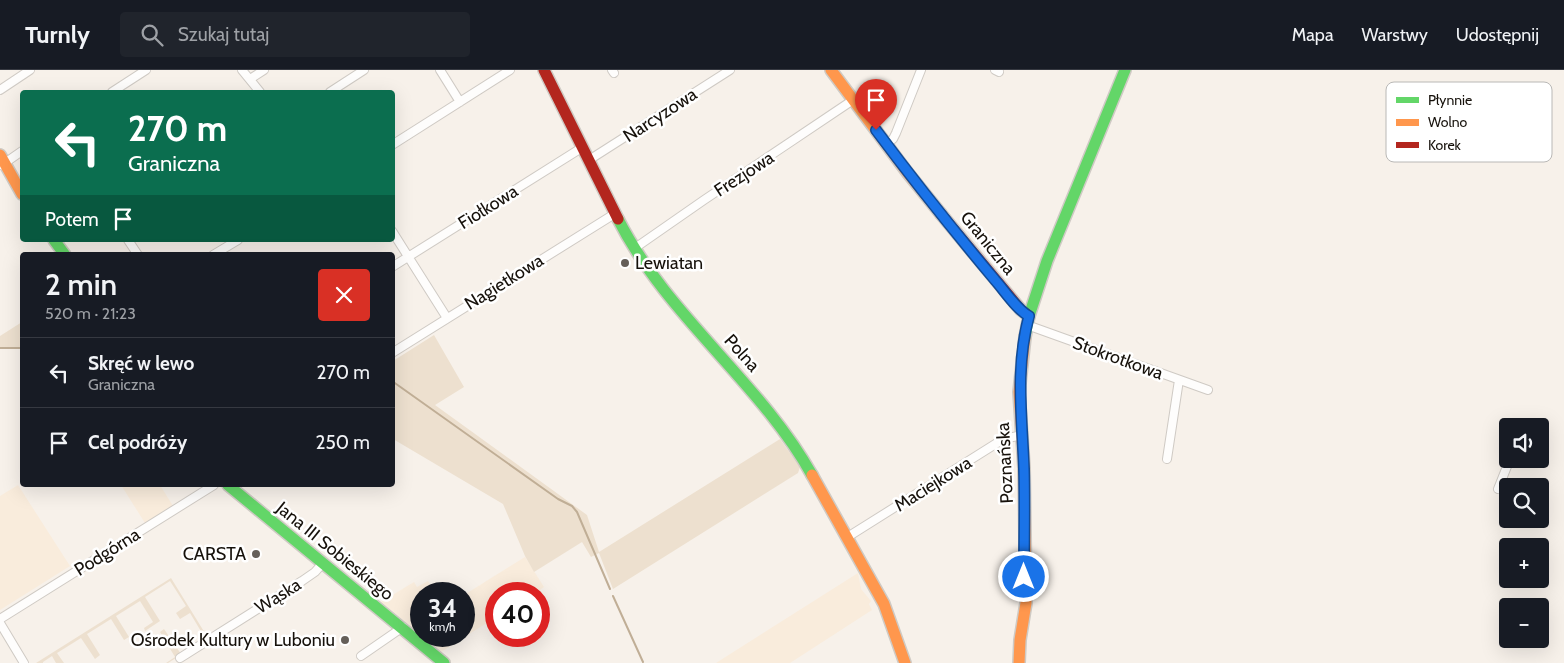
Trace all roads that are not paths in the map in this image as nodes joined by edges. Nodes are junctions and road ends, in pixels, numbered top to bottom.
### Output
1 (30, 70) edge
2 (146, 70) edge
3 (242, 70) edge
4 (264, 70) edge
5 (364, 70) edge
6 (440, 70) edge
7 (510, 70) edge
8 (544, 70) edge
9 (730, 70) edge
10 (831, 70) edge
11 (921, 70) edge
12 (1125, 70) edge
13 (250, 79) junction
14 (0, 90) edge
15 (115, 90) edge
16 (258, 90) edge
17 (333, 90) edge
18 (853, 100) junction
19 (460, 102) junction
20 (395, 143) edge
21 (887, 144) junction
22 (583, 147) junction
23 (20, 152) edge
24 (589, 160) junction
25 (1, 162) edge
26 (20, 191) edge
27 (616, 213) junction
28 (395, 236) edge
29 (235, 242) edge
30 (635, 248) junction
31 (217, 252) edge
32 (409, 257) junction
33 (395, 266) edge
34 (447, 318) junction
35 (1028, 321) junction
36 (395, 351) edge
37 (1179, 380) junction
38 (1208, 390) dead end
39 (1022, 435) junction
40 (1167, 458) dead end
41 (1506, 468) edge
42 (211, 487) edge
43 (230, 487) edge
44 (1498, 489) dead end
45 (846, 538) junction
46 (323, 563) junction
47 (0, 619) edge
48 (0, 623) edge
49 (403, 628) junction
50 (361, 656) dead end
51 (180, 658) dead end
52 (24, 663) edge
53 (444, 663) edge
54 (905, 663) edge
55 (1019, 663) edge

1 - 14 street
2 - 15 street
3 - 13 street
4 - 13 street
5 - 17 street
6 - 19 street
7 - 19 street
8 - 22 street, Polna
9 - 24 street, Narcyzowa
10 - 18 street, Graniczna
11 - 21 street
12 - 35 street, Poznańska
13 - 16 street
18 - 21 street, Graniczna
18 - 30 street, Frezjowa
19 - 20 street
21 - 35 street, Graniczna
22 - 24 street, Polna
22 - 32 street, Fiołkowa
23 - 25 street
24 - 27 street, Polna
25 - 26 street
27 - 30 street, Polna
27 - 34 street, Nagietkowa
28 - 32 street
29 - 31 street
30 - 45 street, Polna
32 - 33 street, Fiołkowa
32 - 34 street
34 - 36 street, Nagietkowa
35 - 37 street, Stokrotkowa
35 - 39 street, Poznańska
37 - 38 street, Stokrotkowa
37 - 40 street
39 - 45 street, Maciejkowa
39 - 55 street, Poznańska
41 - 44 street
42 - 47 street, Podgórna
43 - 46 street, Jana III Sobieskiego
45 - 54 street, Polna
46 - 49 street, Jana III Sobieskiego
46 - 51 street, Wąska
48 - 52 street
49 - 50 street
49 - 53 street, Jana III Sobieskiego

